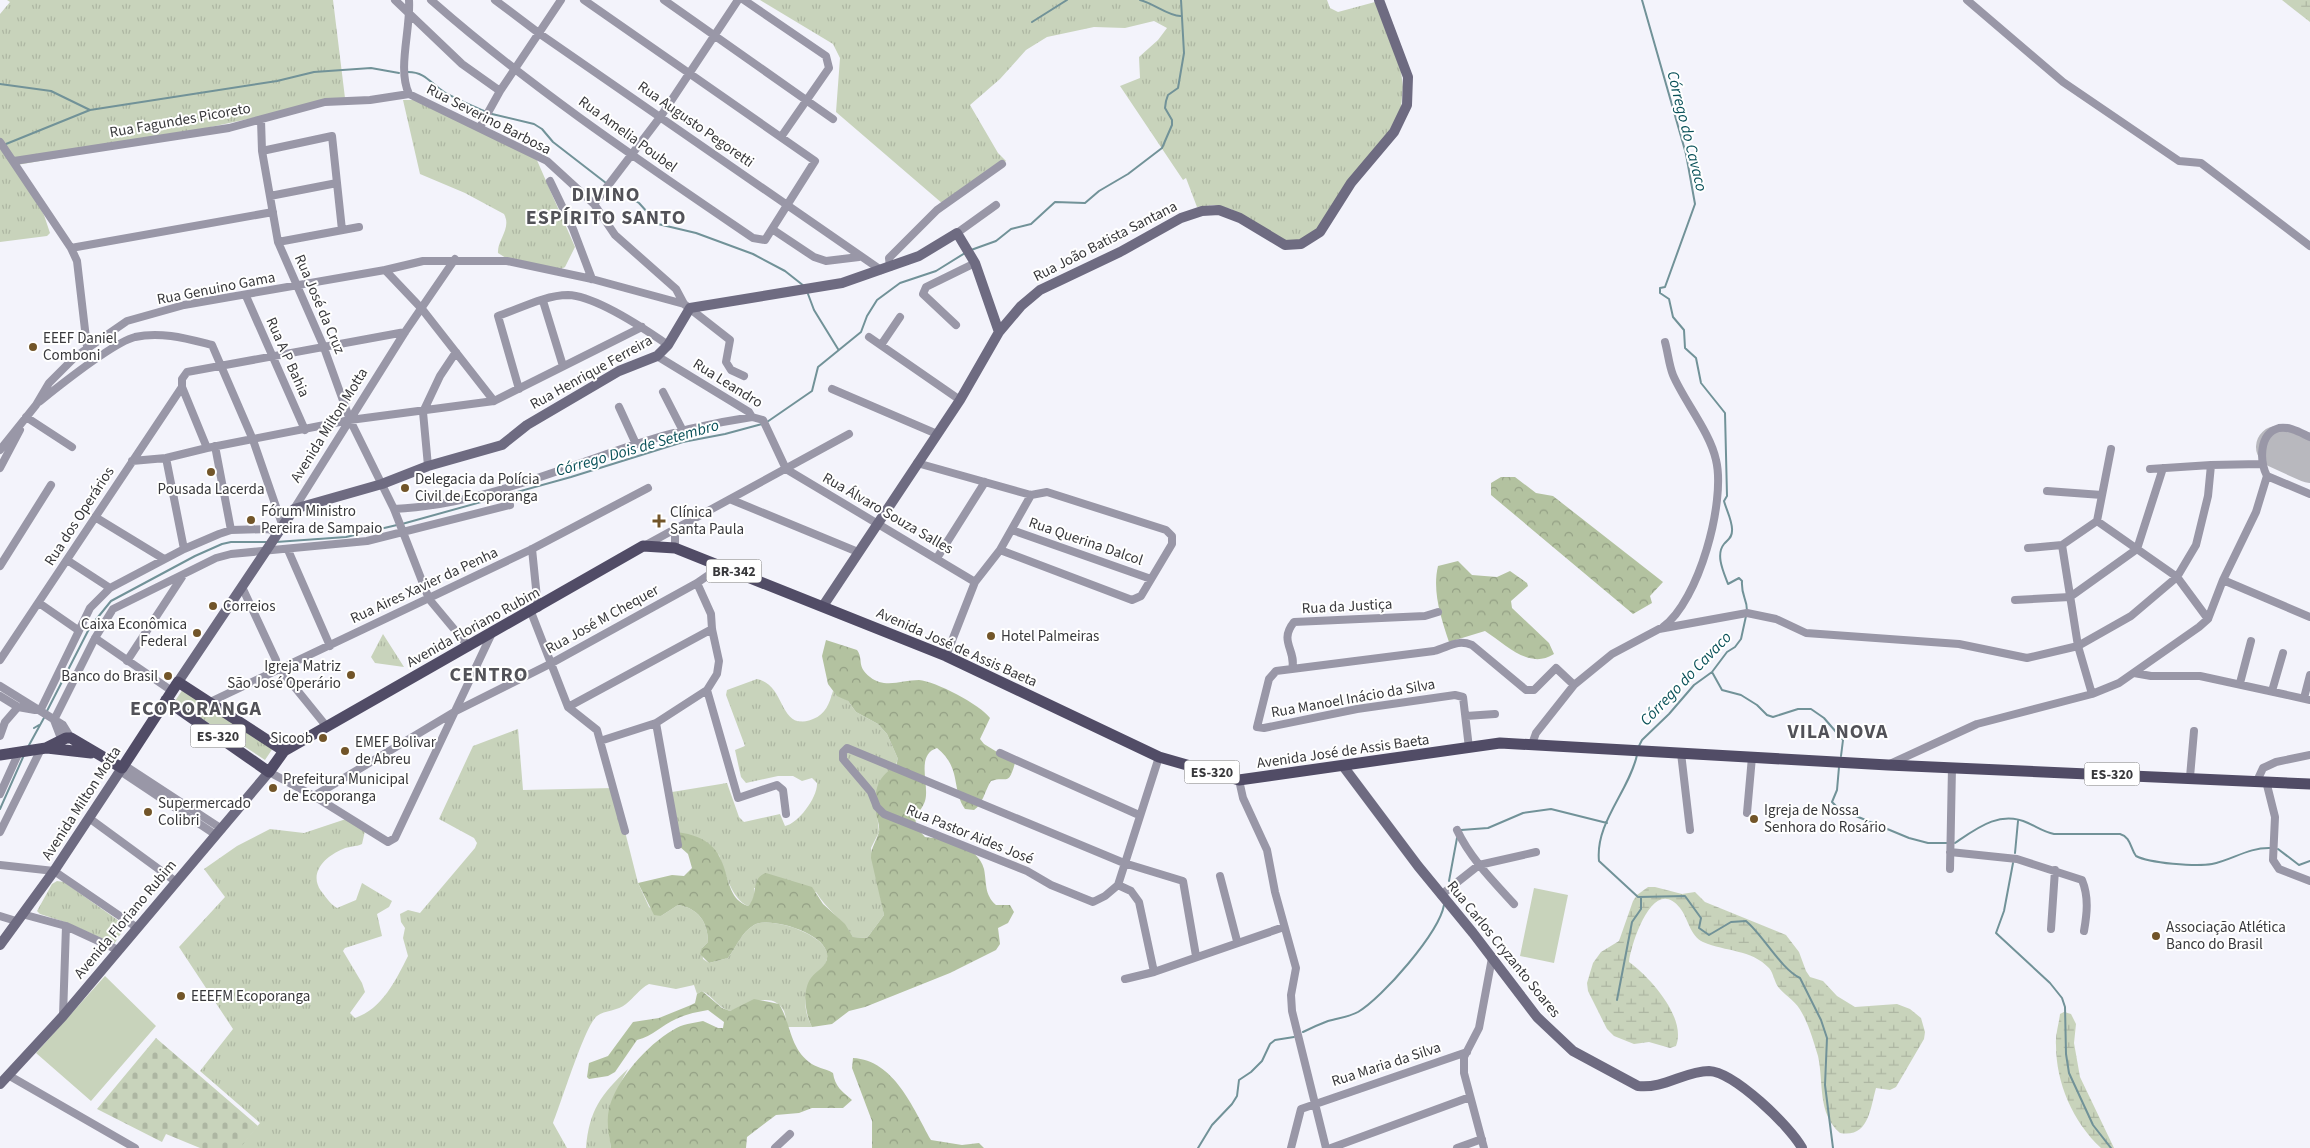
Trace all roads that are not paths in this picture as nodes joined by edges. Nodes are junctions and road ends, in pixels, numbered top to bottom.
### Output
1 (395, 0) edge
2 (408, 0) edge
3 (431, 0) edge
4 (495, 0) edge
5 (562, 0) edge
6 (584, 0) edge
7 (664, 0) edge
8 (738, 0) edge
9 (744, 0) edge
10 (1379, 0) edge
11 (1967, 0) edge
12 (410, 16) junction
13 (540, 34) junction
14 (715, 36) junction
15 (515, 69) junction
16 (690, 74) junction
17 (500, 91) junction
18 (409, 94) junction
19 (806, 100) junction
20 (661, 116) junction
21 (833, 119) dead end
22 (261, 120) junction
23 (480, 127) junction
24 (781, 137) junction
25 (0, 142) edge
26 (262, 150) junction
27 (631, 155) junction
28 (14, 161) junction
29 (1002, 164) dead end
30 (550, 181) dead end
31 (337, 183) junction
32 (270, 196) junction
33 (594, 204) junction
34 (787, 204) junction
35 (996, 205) dead end
36 (273, 212) junction
37 (358, 227) dead end
38 (772, 229) junction
39 (342, 230) junction
40 (957, 233) junction
41 (278, 242) junction
42 (2310, 246) edge
43 (71, 248) junction
44 (859, 256) junction
45 (455, 259) junction
46 (973, 259) junction
47 (886, 269) junction
48 (385, 270) junction
49 (592, 279) junction
50 (298, 286) junction
51 (246, 296) junction
52 (543, 301) junction
53 (687, 306) junction
54 (422, 309) junction
55 (900, 317) dead end
56 (956, 324) dead end
57 (642, 327) junction
58 (405, 332) junction
59 (999, 332) junction
60 (869, 338) dead end
61 (1665, 342) dead end
62 (324, 345) junction
63 (668, 345) junction
64 (881, 345) junction
65 (87, 347) junction
66 (456, 352) junction
67 (272, 355) junction
68 (657, 356) junction
69 (222, 365) junction
70 (563, 366) junction
71 (744, 376) dead end
72 (182, 387) junction
73 (519, 389) junction
74 (832, 389) dead end
75 (663, 392) dead end
76 (960, 400) junction
77 (494, 401) junction
78 (36, 405) junction
79 (619, 407) dead end
80 (423, 412) junction
81 (752, 416) junction
82 (26, 417) junction
83 (350, 420) junction
84 (305, 430) junction
85 (683, 431) junction
86 (849, 434) dead end
87 (937, 434) junction
88 (2310, 437) edge
89 (253, 440) junction
90 (636, 444) junction
91 (72, 447) dead end
92 (211, 447) junction
93 (2111, 449) dead end
94 (2, 451) edge
95 (166, 458) junction
96 (132, 461) junction
97 (917, 463) junction
98 (2261, 464) junction
99 (2211, 465) junction
100 (428, 466) junction
101 (0, 468) edge
102 (2163, 468) junction
103 (786, 469) junction
104 (2150, 469) dead end
105 (2267, 476) junction
106 (985, 482) junction
107 (382, 484) junction
108 (51, 485) dead end
109 (648, 488) dead end
110 (2047, 491) dead end
111 (2310, 494) edge
112 (1031, 495) junction
113 (2102, 495) junction
114 (732, 500) junction
115 (510, 505) dead end
116 (294, 509) junction
117 (394, 509) junction
118 (95, 517) junction
119 (2097, 521) junction
120 (877, 523) junction
121 (279, 528) junction
122 (676, 529) junction
123 (231, 530) junction
124 (1012, 530) junction
125 (402, 532) junction
126 (2062, 545) junction
127 (643, 546) junction
128 (675, 548) junction
129 (2028, 548) dead end
130 (184, 549) junction
131 (532, 549) junction
132 (2137, 549) junction
133 (288, 550) junction
134 (1000, 550) junction
135 (265, 552) junction
136 (858, 552) junction
137 (937, 558) junction
138 (164, 559) junction
139 (67, 560) junction
140 (715, 563) junction
141 (0, 566) edge
142 (183, 576) junction
143 (2178, 577) junction
144 (1151, 579) junction
145 (2223, 580) junction
146 (975, 582) junction
147 (697, 583) junction
148 (242, 587) junction
149 (110, 588) junction
150 (2070, 597) junction
151 (429, 599) junction
152 (2015, 600) dead end
153 (39, 603) junction
154 (823, 606) junction
155 (534, 610) junction
156 (1438, 612) dead end
157 (2310, 617) edge
158 (2208, 619) junction
159 (712, 629) junction
160 (1659, 629) junction
161 (78, 630) junction
162 (492, 633) junction
163 (95, 638) junction
164 (2251, 641) dead end
165 (330, 646) junction
166 (2078, 646) junction
167 (469, 647) junction
168 (2283, 653) dead end
169 (946, 656) junction
170 (0, 660) edge
171 (127, 660) junction
172 (276, 660) dead end
173 (550, 664) junction
174 (280, 669) junction
175 (1292, 669) junction
176 (2134, 673) junction
177 (2310, 675) edge
178 (2240, 683) junction
179 (1574, 685) junction
180 (0, 686) edge
181 (707, 690) junction
182 (172, 691) junction
183 (2272, 691) junction
184 (2092, 694) junction
185 (0, 696) edge
186 (2307, 699) edge
187 (210, 702) junction
188 (568, 706) junction
189 (18, 707) junction
190 (40, 711) junction
191 (456, 711) junction
192 (1495, 714) dead end
193 (1466, 716) junction
194 (54, 720) junction
195 (656, 723) junction
196 (328, 727) junction
197 (2194, 731) dead end
198 (0, 736) edge
199 (600, 741) junction
200 (1532, 744) junction
201 (67, 745) junction
202 (1469, 748) junction
203 (40, 749) junction
204 (1916, 751) junction
205 (18, 752) junction
206 (284, 752) junction
207 (1000, 753) dead end
208 (1681, 753) junction
209 (2310, 754) edge
210 (0, 755) edge
211 (1159, 757) junction
212 (1752, 757) junction
213 (1888, 764) junction
214 (1914, 765) junction
215 (1343, 766) junction
216 (1952, 767) junction
217 (122, 768) junction
218 (269, 772) junction
219 (2190, 778) junction
220 (1239, 780) junction
221 (2262, 781) junction
222 (2310, 784) edge
223 (0, 794) edge
224 (314, 796) junction
225 (1747, 813) dead end
226 (786, 814) dead end
227 (1139, 815) junction
228 (88, 818) junction
229 (1458, 830) dead end
230 (1690, 830) dead end
231 (0, 832) edge
232 (219, 832) junction
233 (625, 832) dead end
234 (678, 845) dead end
235 (1536, 852) dead end
236 (1950, 852) junction
237 (1124, 862) junction
238 (0, 865) edge
239 (1479, 865) junction
240 (1950, 869) dead end
241 (2055, 870) junction
242 (54, 871) junction
243 (1220, 876) dead end
244 (2310, 880) edge
245 (175, 881) junction
246 (1118, 885) junction
247 (1441, 894) junction
248 (1514, 904) dead end
249 (0, 916) edge
250 (19, 917) junction
251 (66, 926) junction
252 (136, 927) junction
253 (1284, 927) junction
254 (2051, 929) dead end
255 (2084, 931) dead end
256 (1237, 941) junction
257 (0, 945) edge
258 (118, 950) junction
259 (1196, 956) junction
260 (1492, 958) junction
261 (1154, 972) junction
262 (1125, 979) dead end
263 (63, 1016) junction
264 (1467, 1052) junction
265 (4, 1072) edge
266 (0, 1084) edge
267 (1470, 1097) junction
268 (1315, 1102) junction
269 (790, 1134) dead end
270 (1482, 1139) junction
271 (135, 1148) edge
272 (776, 1148) edge
273 (1291, 1148) edge
274 (1326, 1148) edge
275 (1332, 1148) edge
276 (1457, 1148) edge
277 (1484, 1148) edge
278 (1802, 1148) edge

1 - 12 street
2 - 12 street, Rua Severino Barbosa
3 - 15 street, Rua Amelia Poubel
4 - 13 street, Rua Augusto Pegoretti
5 - 13 street
6 - 16 street
7 - 14 street
8 - 14 street
9 - 19 street
10 - 59 street, Rua João Batista Santana
11 - 42 street
12 - 17 street
12 - 18 street, Rua Severino Barbosa
13 - 15 street
13 - 20 street, Rua Augusto Pegoretti
14 - 16 street
14 - 19 street
15 - 17 street
15 - 27 street, Rua Amelia Poubel
16 - 20 street
16 - 24 street
17 - 23 street
18 - 22 street, Rua Fagundes Picoreto
18 - 23 street, Rua Severino Barbosa
19 - 21 street
19 - 24 street
20 - 27 street
20 - 34 street, Rua Augusto Pegoretti
22 - 26 street, Rua José da Cruz
22 - 28 street, Rua Fagundes Picoreto
23 - 33 street, Rua Severino Barbosa
24 - 34 street
25 - 28 street
26 - 31 street
26 - 32 street, Rua José da Cruz
27 - 33 street
27 - 38 street, Rua Amelia Poubel
28 - 43 street
29 - 47 street
30 - 49 street
31 - 32 street
31 - 39 street
32 - 36 street, Rua José da Cruz
33 - 53 street, Rua Severino Barbosa
34 - 38 street
34 - 44 street, Rua Augusto Pegoretti
35 - 40 street
36 - 41 street, Rua José da Cruz
36 - 43 street
37 - 39 street
38 - 44 street
39 - 41 street
40 - 46 street
40 - 47 street
41 - 50 street, Rua José da Cruz
43 - 65 street
44 - 47 street, Rua Augusto Pegoretti
45 - 48 street, Rua Genuino Gama
45 - 49 street, Rua Genuino Gama
45 - 54 street, Avenida Milton Motta
46 - 56 street
46 - 59 street
47 - 53 street
48 - 50 street, Rua Genuino Gama
48 - 54 street
49 - 53 street, Rua Genuino Gama
50 - 51 street, Rua Genuino Gama
50 - 62 street, Rua José da Cruz
51 - 65 street, Rua Genuino Gama
51 - 67 street, Rua A P Bahia
52 - 57 street
52 - 70 street
52 - 73 street
53 - 63 street, Rua Henrique Ferreira
53 - 71 street
54 - 58 street, Avenida Milton Motta
54 - 66 street
55 - 64 street
57 - 63 street
57 - 70 street
58 - 62 street
58 - 83 street, Avenida Milton Motta
59 - 76 street, Rua João Batista Santana
60 - 64 street
61 - 160 street
62 - 67 street
62 - 83 street, Rua José da Cruz
63 - 68 street, Rua Henrique Ferreira
64 - 76 street
65 - 78 street, Rua Genuino Gama
66 - 77 street
66 - 80 street
67 - 69 street
67 - 84 street, Rua A P Bahia
68 - 81 street, Rua Leandro
68 - 100 street, Rua Henrique Ferreira
69 - 72 street, Rua dos Operários
69 - 78 street
69 - 89 street
70 - 73 street
72 - 92 street
72 - 96 street, Rua dos Operários
73 - 77 street
74 - 87 street
75 - 85 street
76 - 87 street, Rua João Batista Santana
77 - 80 street
78 - 82 street
79 - 90 street
80 - 83 street
80 - 100 street
81 - 85 street
81 - 103 street, Rua Leandro
82 - 91 street
82 - 94 street
83 - 84 street
83 - 107 street, Rua José da Cruz
83 - 116 street, Avenida Milton Motta
84 - 89 street
85 - 90 street
86 - 103 street, Avenida Floriano Rubim
87 - 97 street, Rua João Batista Santana
88 - 98 street
89 - 92 street
89 - 121 street
90 - 117 street
92 - 95 street
92 - 123 street
93 - 113 street
94 - 101 street
95 - 96 street
95 - 130 street
96 - 118 street, Rua dos Operários
97 - 106 street
97 - 120 street, Rua João Batista Santana
98 - 99 street
98 - 105 street
99 - 102 street
99 - 143 street
100 - 107 street, Rua Henrique Ferreira
102 - 104 street
102 - 132 street
103 - 114 street, Avenida Floriano Rubim
103 - 120 street, Rua Álvaro Souza Salles
105 - 111 street
105 - 145 street
106 - 112 street
106 - 137 street
107 - 116 street, Rua Henrique Ferreira
107 - 117 street, Rua José da Cruz
108 - 141 street
109 - 131 street, Rua Aires Xavier da Penha
110 - 113 street
112 - 124 street
112 - 144 street
113 - 119 street
114 - 122 street, Avenida Floriano Rubim
114 - 136 street
115 - 125 street
116 - 121 street, Avenida Milton Motta
117 - 125 street, Rua José da Cruz
118 - 138 street
118 - 139 street, Rua dos Operários
119 - 126 street
119 - 132 street
120 - 136 street, Rua João Batista Santana
120 - 137 street, Rua Álvaro Souza Salles
121 - 123 street
121 - 135 street, Avenida Milton Motta
122 - 127 street, Avenida Floriano Rubim
122 - 128 street
123 - 130 street
124 - 134 street
124 - 144 street, Rua Querina Dalcol
125 - 133 street
125 - 151 street, Rua José da Cruz
126 - 129 street
126 - 150 street
127 - 128 main road, Avenida José de Assis Baeta / BR-342
127 - 155 main road, Avenida Floriano Rubim
128 - 140 main road, Avenida José de Assis Baeta / BR-342
130 - 138 street
131 - 151 street, Rua Aires Xavier da Penha
131 - 155 street
132 - 143 street
132 - 150 street
133 - 135 street
133 - 165 street
134 - 144 street
134 - 146 street
135 - 142 street
135 - 148 street, Avenida Milton Motta
136 - 154 street, Rua João Batista Santana
137 - 146 street, Rua Álvaro Souza Salles
138 - 149 street
139 - 149 street
139 - 153 street, Rua dos Operários
140 - 147 street, Rua José M Chequer
140 - 154 main road, Avenida José de Assis Baeta / BR-342
142 - 163 street
142 - 171 street
143 - 158 street
143 - 166 street
145 - 157 street
145 - 158 street
146 - 169 street
147 - 159 street
147 - 173 street, Rua José M Chequer
148 - 172 street
148 - 182 street, Avenida Milton Motta
149 - 161 street
150 - 152 street
150 - 166 street
151 - 165 street, Rua Aires Xavier da Penha
151 - 167 street, Rua José da Cruz
153 - 161 street
153 - 170 street, Rua dos Operários
154 - 169 main road, Avenida José de Assis Baeta / ES-320
155 - 162 main road, Avenida Floriano Rubim
155 - 173 street
156 - 175 street, Rua da Justiça
158 - 176 street
159 - 181 street
159 - 188 street
160 - 166 street
160 - 179 street
161 - 190 street
162 - 167 main road, Avenida Floriano Rubim
162 - 191 street
163 - 171 street
163 - 194 street
164 - 178 street
165 - 174 street, Rua Aires Xavier da Penha
166 - 184 street
167 - 196 main road, Avenida Floriano Rubim
168 - 183 street
169 - 211 main road, Avenida José de Assis Baeta / ES-320
171 - 182 street
173 - 188 street
173 - 191 street, Rua José M Chequer
174 - 187 street, Rua Aires Xavier da Penha
174 - 196 street
175 - 179 street
175 - 193 street, Rua Manoel Inácio da Silva
176 - 178 street
176 - 184 street
177 - 186 street
178 - 183 street
179 - 200 street
180 - 190 street
181 - 195 street
181 - 226 street
182 - 187 main road, ES-320
182 - 217 main road, Avenida Milton Motta
182 - 218 main road, ES-320
183 - 186 street
184 - 204 street
185 - 189 street
187 - 206 main road, ES-320
188 - 199 street
189 - 190 street
189 - 198 street
190 - 194 street
191 - 224 street, Rua José M Chequer
191 - 224 street
192 - 193 street
193 - 202 street, Rua Manoel Inácio da Silva
194 - 201 street
195 - 199 street
195 - 234 street
196 - 206 main road, Avenida Floriano Rubim
197 - 219 street
199 - 233 street
200 - 202 main road, Avenida José de Assis Baeta / ES-320
200 - 208 main road, Avenida José de Assis Baeta / ES-320
201 - 203 main road
201 - 217 main road
202 - 215 main road, Avenida José de Assis Baeta / ES-320
203 - 205 main road
203 - 231 street
204 - 213 street
204 - 214 street
205 - 210 main road
205 - 223 street
206 - 218 main road
207 - 227 street
208 - 212 main road, Avenida José de Assis Baeta / ES-320
208 - 230 street
209 - 221 street
211 - 220 main road, Avenida José de Assis Baeta / ES-320
211 - 227 street
212 - 213 main road, Avenida José de Assis Baeta / ES-320
212 - 225 street
213 - 214 main road, Avenida José de Assis Baeta / ES-320
214 - 216 main road, ES-320
215 - 220 main road, Avenida José de Assis Baeta / ES-320
215 - 247 street, Rua Carlos Cryzanto Soares
216 - 219 main road, ES-320
216 - 236 street
217 - 228 street, Avenida Milton Motta
217 - 232 street
218 - 224 street
218 - 232 street, Avenida Floriano Rubim
219 - 221 main road, ES-320
220 - 253 street
221 - 222 main road, ES-320
221 - 244 street
227 - 237 street
228 - 242 street, Avenida Milton Motta
228 - 245 street
229 - 239 street
232 - 245 street, Avenida Floriano Rubim
235 - 239 street
236 - 240 street
236 - 241 street
237 - 246 street
237 - 246 street, Rua Pastor Aides José
237 - 259 street
238 - 242 street
239 - 247 street
239 - 248 street
241 - 254 street
241 - 255 street
242 - 250 street, Avenida Milton Motta
242 - 252 street
243 - 256 street
245 - 252 street, Avenida Floriano Rubim
246 - 261 street
247 - 260 street, Rua Carlos Cryzanto Soares
249 - 250 street
250 - 251 street
250 - 257 street, Avenida Milton Motta
251 - 258 street
251 - 263 street
252 - 258 street, Avenida Floriano Rubim
253 - 256 street
253 - 268 street
256 - 259 street
258 - 263 street, Avenida Floriano Rubim
259 - 261 street
260 - 264 street
260 - 278 street, Rua Carlos Cryzanto Soares
261 - 262 street
263 - 265 street, Avenida Floriano Rubim
264 - 267 street
264 - 268 street, Rua Maria da Silva
265 - 266 street, Avenida Floriano Rubim
265 - 271 street
267 - 270 street
267 - 275 street
268 - 273 street
268 - 274 street
269 - 272 street
270 - 276 street
270 - 277 street

